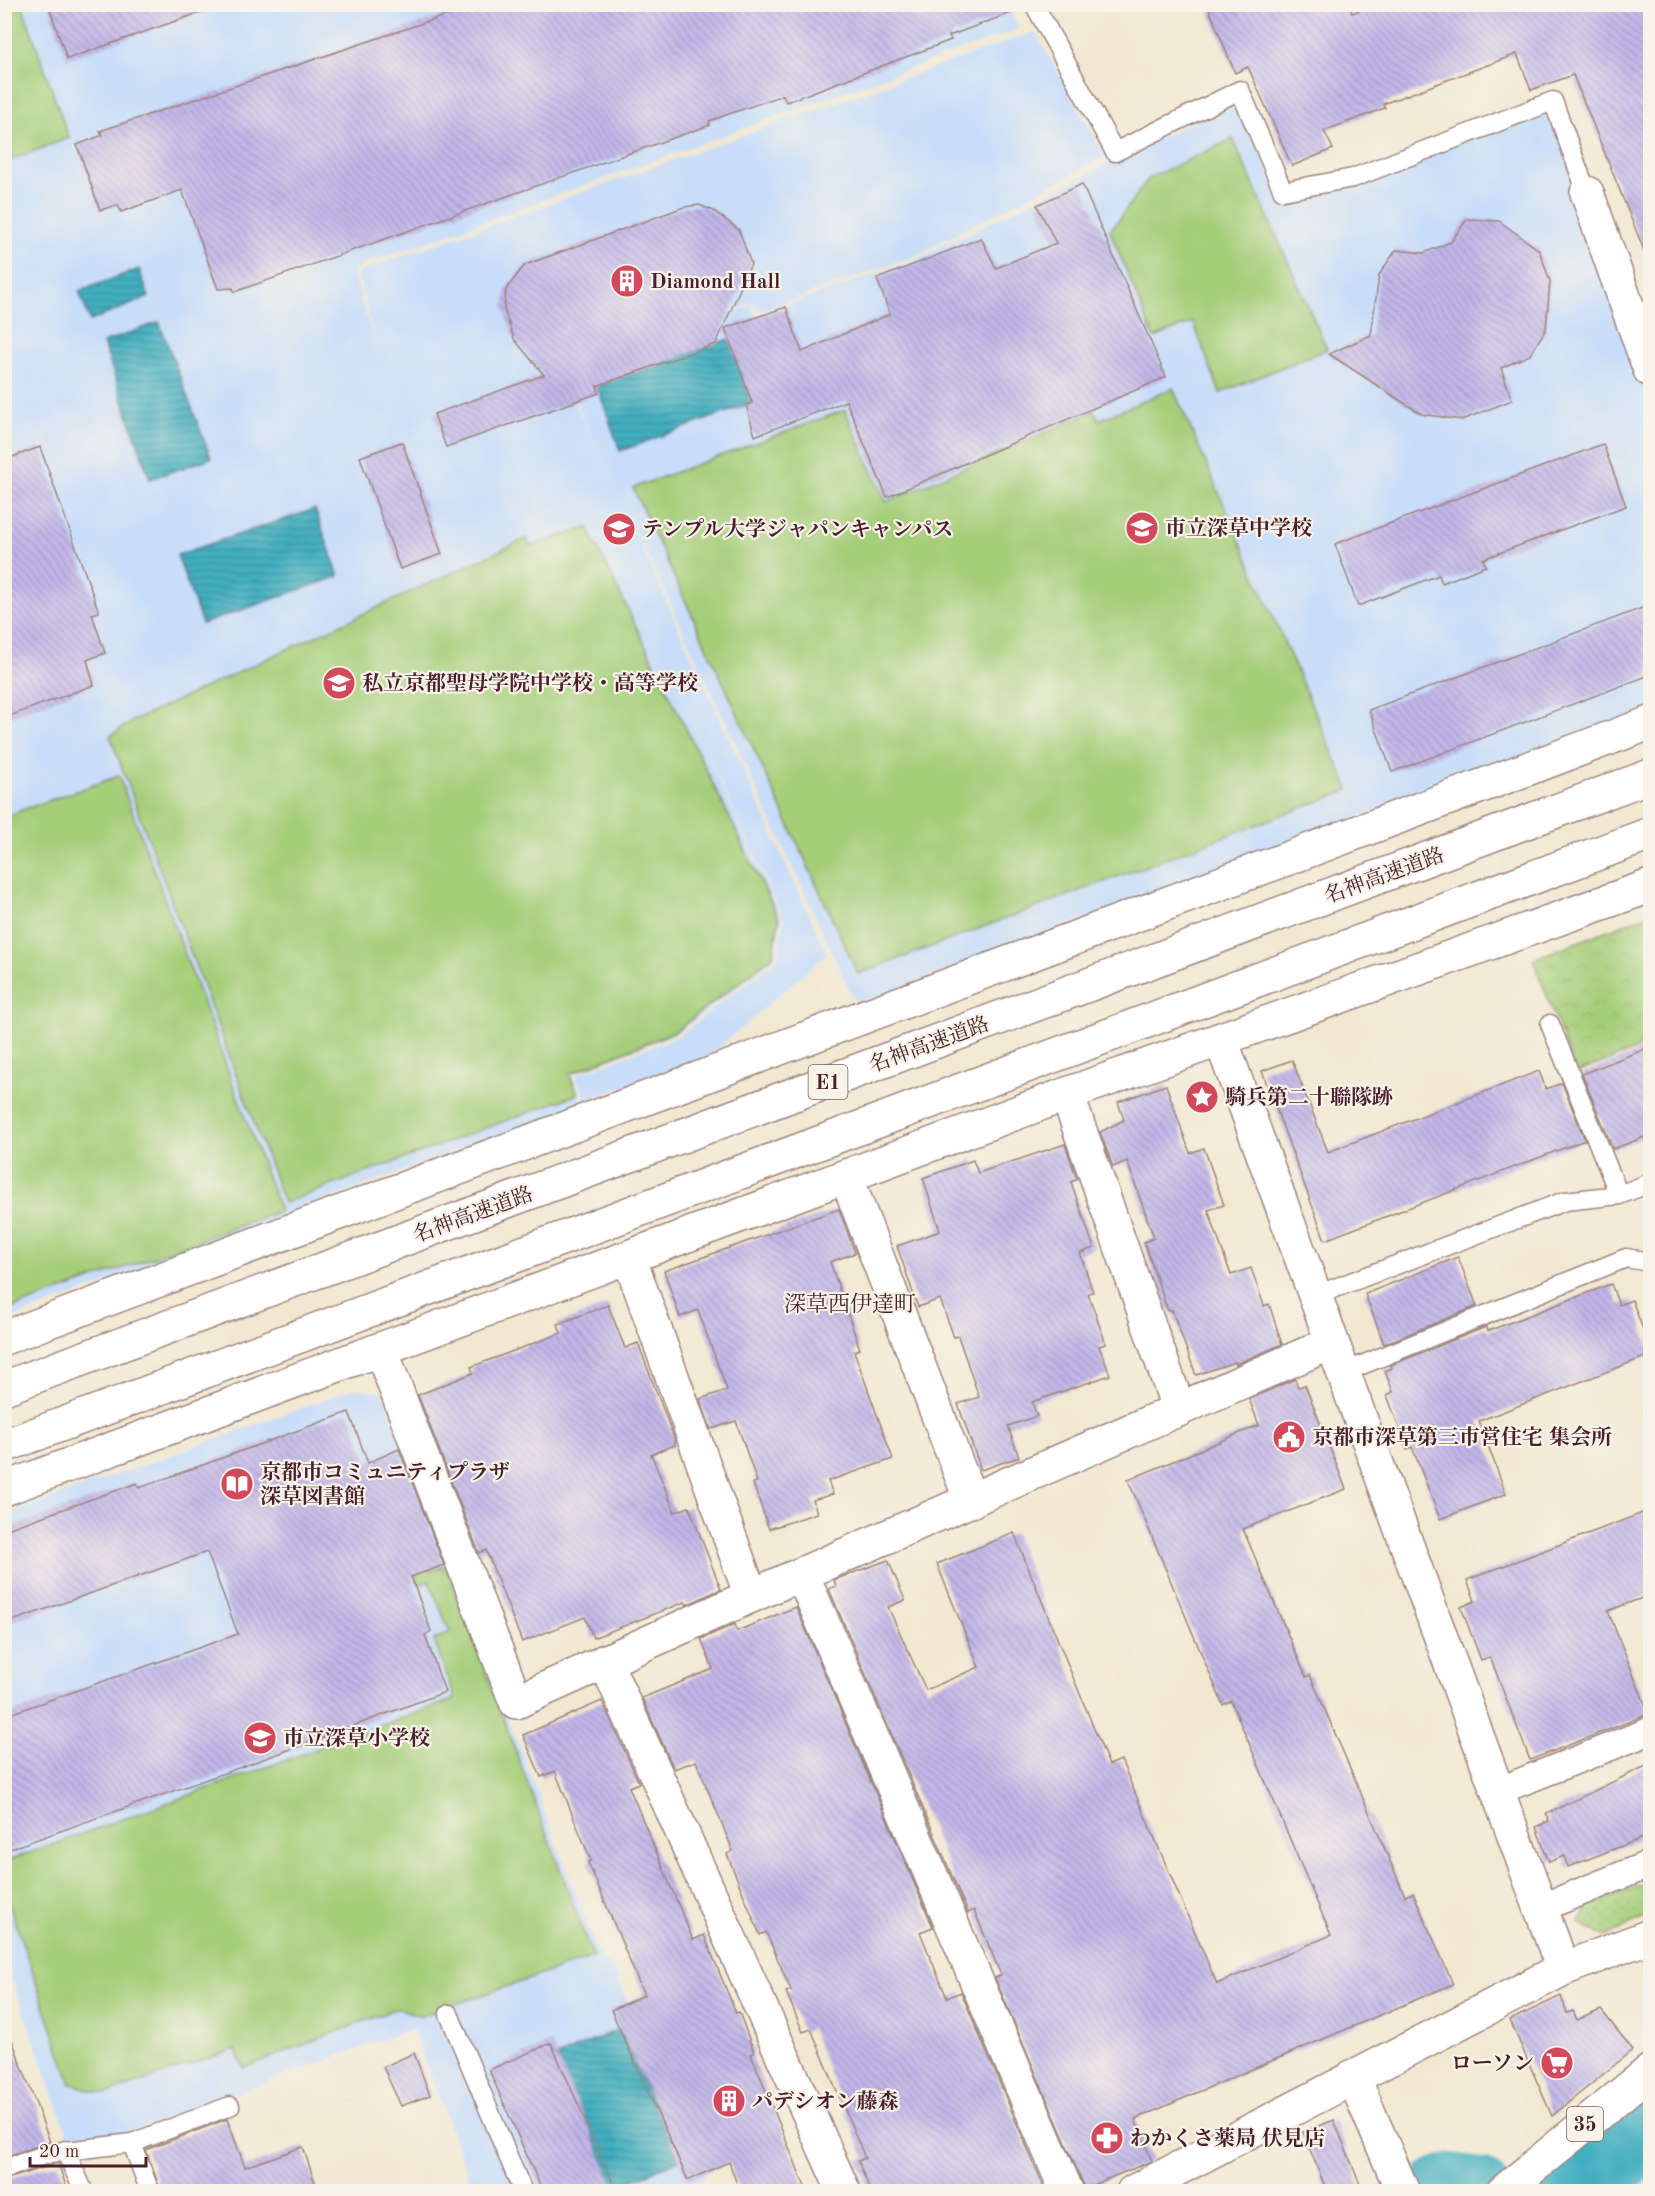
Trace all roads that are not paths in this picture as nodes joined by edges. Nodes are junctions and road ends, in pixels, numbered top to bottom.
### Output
1 (1034, 4) edge
2 (1587, 194) joint
3 (1650, 370) edge
4 (1650, 723) edge
5 (1650, 776) edge
6 (1650, 834) edge
7 (1650, 886) edge
8 (1550, 1024) dead end
9 (1221, 1040) junction
10 (1067, 1094) junction
11 (846, 1176) junction
12 (1650, 1183) edge
13 (1619, 1195) junction
14 (629, 1257) junction
15 (1650, 1263) edge
16 (1314, 1296) junction
17 (4, 1338) edge
18 (381, 1350) junction
19 (1336, 1358) junction
20 (4, 1388) edge
21 (1179, 1410) junction
22 (4, 1446) edge
23 (4, 1489) edge
24 (971, 1501) junction
25 (802, 1574) junction
26 (751, 1596) junction
27 (605, 1661) junction
28 (1650, 1731) edge
29 (1498, 1791) junction
30 (1650, 1864) edge
31 (1541, 1908) junction
32 (1650, 1936) edge
33 (1563, 1969) junction
34 (448, 2014) dead end
35 (1650, 2071) edge
36 (1353, 2076) junction
37 (230, 2106) dead end
38 (132, 2143) junction
39 (65, 2150) junction
40 (4, 2169) edge
41 (1511, 2185) edge
42 (84, 2192) edge
43 (150, 2192) edge
44 (523, 2192) edge
45 (844, 2192) edge
46 (1067, 2192) edge
47 (1134, 2192) edge
48 (1403, 2192) edge

1 - 2 lane
2 - 3 main road
4 - 17 main road
5 - 20 main road, 名神高速道路 / E1
6 - 22 main road
7 - 9 main road
8 - 13 lane
9 - 10 main road
9 - 16 main road
10 - 11 main road
10 - 21 main road
11 - 14 main road
11 - 24 main road
12 - 13 lane
13 - 16 lane
14 - 18 main road
14 - 26 main road
15 - 19 lane
16 - 19 main road
18 - 23 main road
18 - 27 main road
19 - 21 main road
19 - 29 main road
21 - 24 main road
24 - 25 main road
25 - 26 main road
25 - 46 main road
26 - 27 main road
27 - 45 main road
28 - 29 street
29 - 31 main road
30 - 31 street
31 - 33 main road
32 - 33 main road
33 - 36 main road
34 - 44 lane
35 - 41 main road, 35
36 - 47 main road
36 - 48 main road
37 - 38 lane
38 - 39 lane
38 - 43 lane
39 - 40 lane
39 - 42 lane

